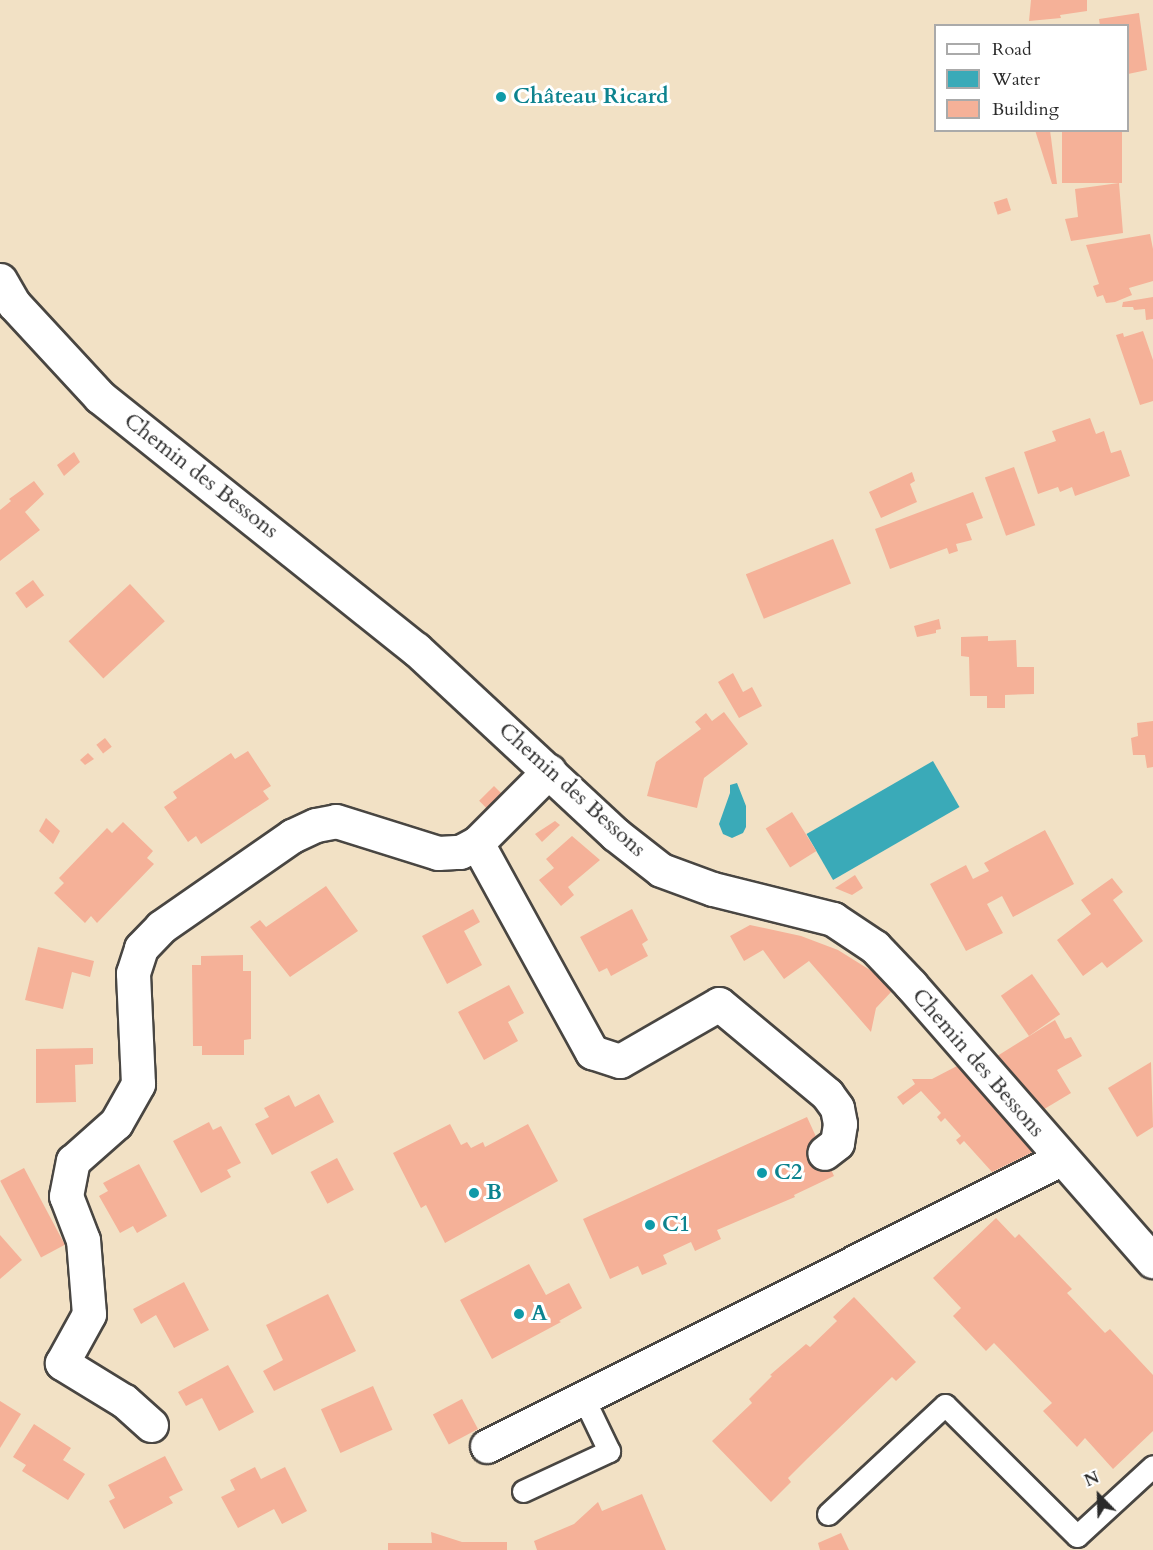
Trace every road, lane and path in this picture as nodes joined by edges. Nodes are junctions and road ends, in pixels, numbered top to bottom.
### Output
1 (0, 280) edge
2 (549, 771) junction
3 (477, 843) junction
4 (824, 1153) dead end
5 (1061, 1160) junction
6 (1153, 1261) edge
7 (583, 1397) junction
8 (151, 1425) dead end
9 (488, 1446) dead end
10 (1153, 1466) edge
11 (523, 1491) dead end
12 (828, 1514) dead end

1 - 2 street, Chemin des Bessons
2 - 3 street
2 - 5 street, Chemin des Bessons
3 - 4 street
3 - 8 street
5 - 6 street, Chemin des Bessons
5 - 7 street
7 - 9 street
7 - 11 lane
10 - 12 lane

